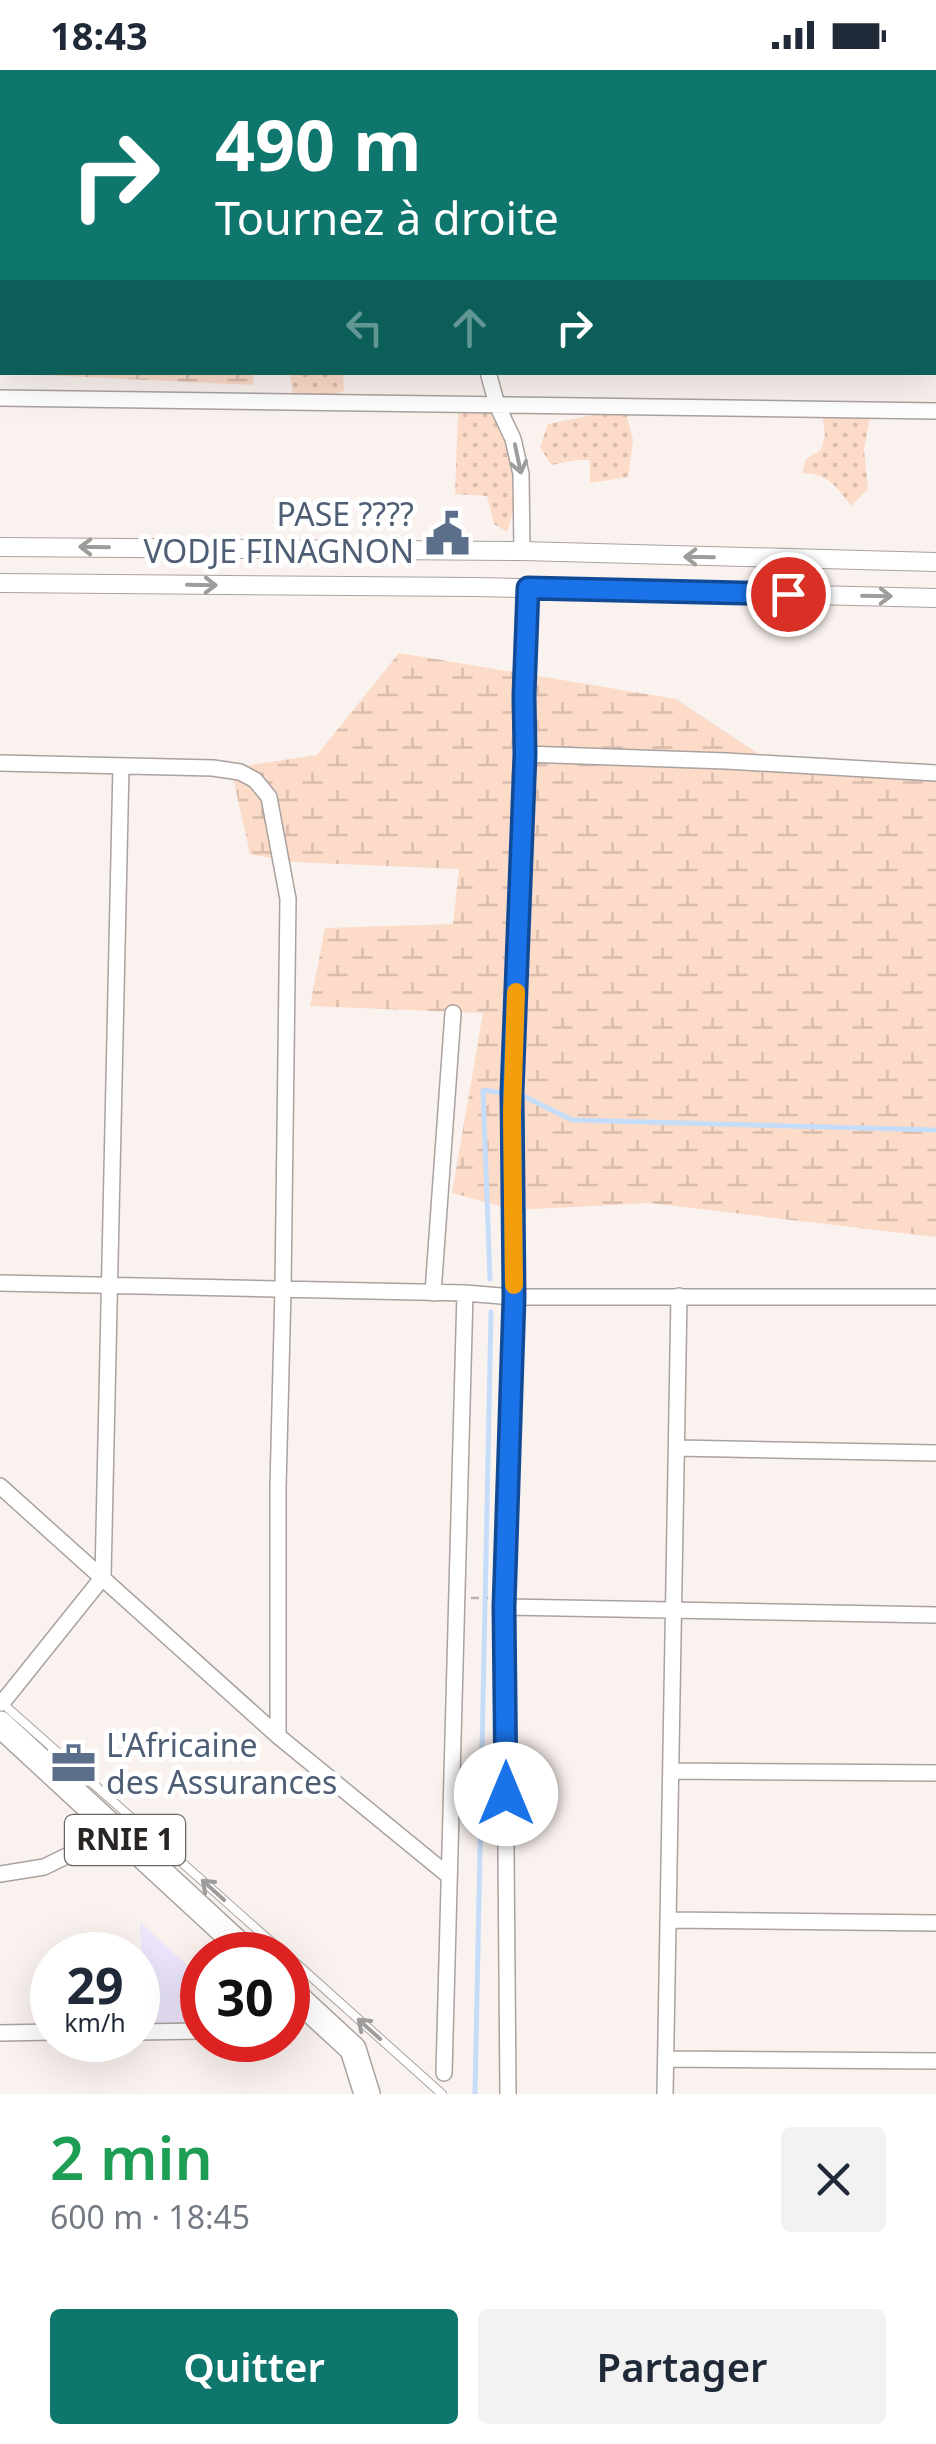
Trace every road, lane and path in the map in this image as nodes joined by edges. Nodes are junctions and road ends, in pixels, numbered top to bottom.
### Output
1 (489, 375) edge
2 (0, 398) edge
3 (497, 405) junction
4 (936, 410) edge
5 (0, 546) edge
6 (522, 552) junction
7 (936, 562) edge
8 (0, 583) edge
9 (528, 588) junction
10 (936, 598) edge
11 (525, 754) junction
12 (0, 763) edge
13 (122, 766) junction
14 (936, 773) edge
15 (453, 1013) dead end
16 (0, 1283) edge
17 (110, 1285) junction
18 (283, 1289) junction
19 (433, 1293) junction
20 (465, 1294) junction
21 (679, 1296) junction
22 (936, 1296) edge
23 (514, 1297) junction
24 (677, 1448) junction
25 (936, 1453) edge
26 (0, 1486) edge
27 (102, 1577) junction
28 (473, 1598) dead end
29 (498, 1603) junction
30 (674, 1610) junction
31 (936, 1615) edge
32 (1, 1709) edge
33 (278, 1736) junction
34 (671, 1771) junction
35 (936, 1773) edge
36 (82, 1848) dead end
37 (0, 1874) edge
38 (449, 1876) junction
39 (668, 1920) junction
40 (936, 1923) edge
41 (227, 1932) edge
42 (259, 1932) edge
43 (310, 1976) edge
44 (310, 2010) edge
45 (30, 2032) edge
46 (0, 2033) edge
47 (666, 2059) junction
48 (936, 2061) edge
49 (444, 2074) dead end
50 (367, 2094) edge
51 (442, 2094) edge
52 (508, 2094) edge
53 (665, 2094) edge

1 - 3 street
2 - 3 street
3 - 4 street
3 -> 6 street
6 -> 5 street
7 -> 6 street
8 -> 9 street
9 -> 10 street
9 - 11 street
11 - 14 street
11 - 23 street
12 - 13 street
13 - 17 street
13 - 18 street
15 - 19 street
16 - 17 street
17 - 18 street
17 - 27 street
18 - 19 street
18 - 33 street
19 - 20 street
20 - 23 street
20 - 38 street
21 - 22 street
21 - 23 street
21 - 24 street
23 - 29 street
24 - 25 street
24 - 30 street
26 - 27 street
27 - 32 street
27 - 33 street
28 - 29 path
29 - 30 street
29 - 52 street
30 - 31 street
30 - 34 street
32 - 41 highway, RNIE 1
42 -> 32 lane
33 - 38 street
34 - 35 street
34 - 39 street
36 - 37 street
38 - 49 street
39 - 40 street
39 - 47 street
51 -> 43 lane
44 - 50 highway
45 - 46 street
47 - 48 street
47 - 53 street

